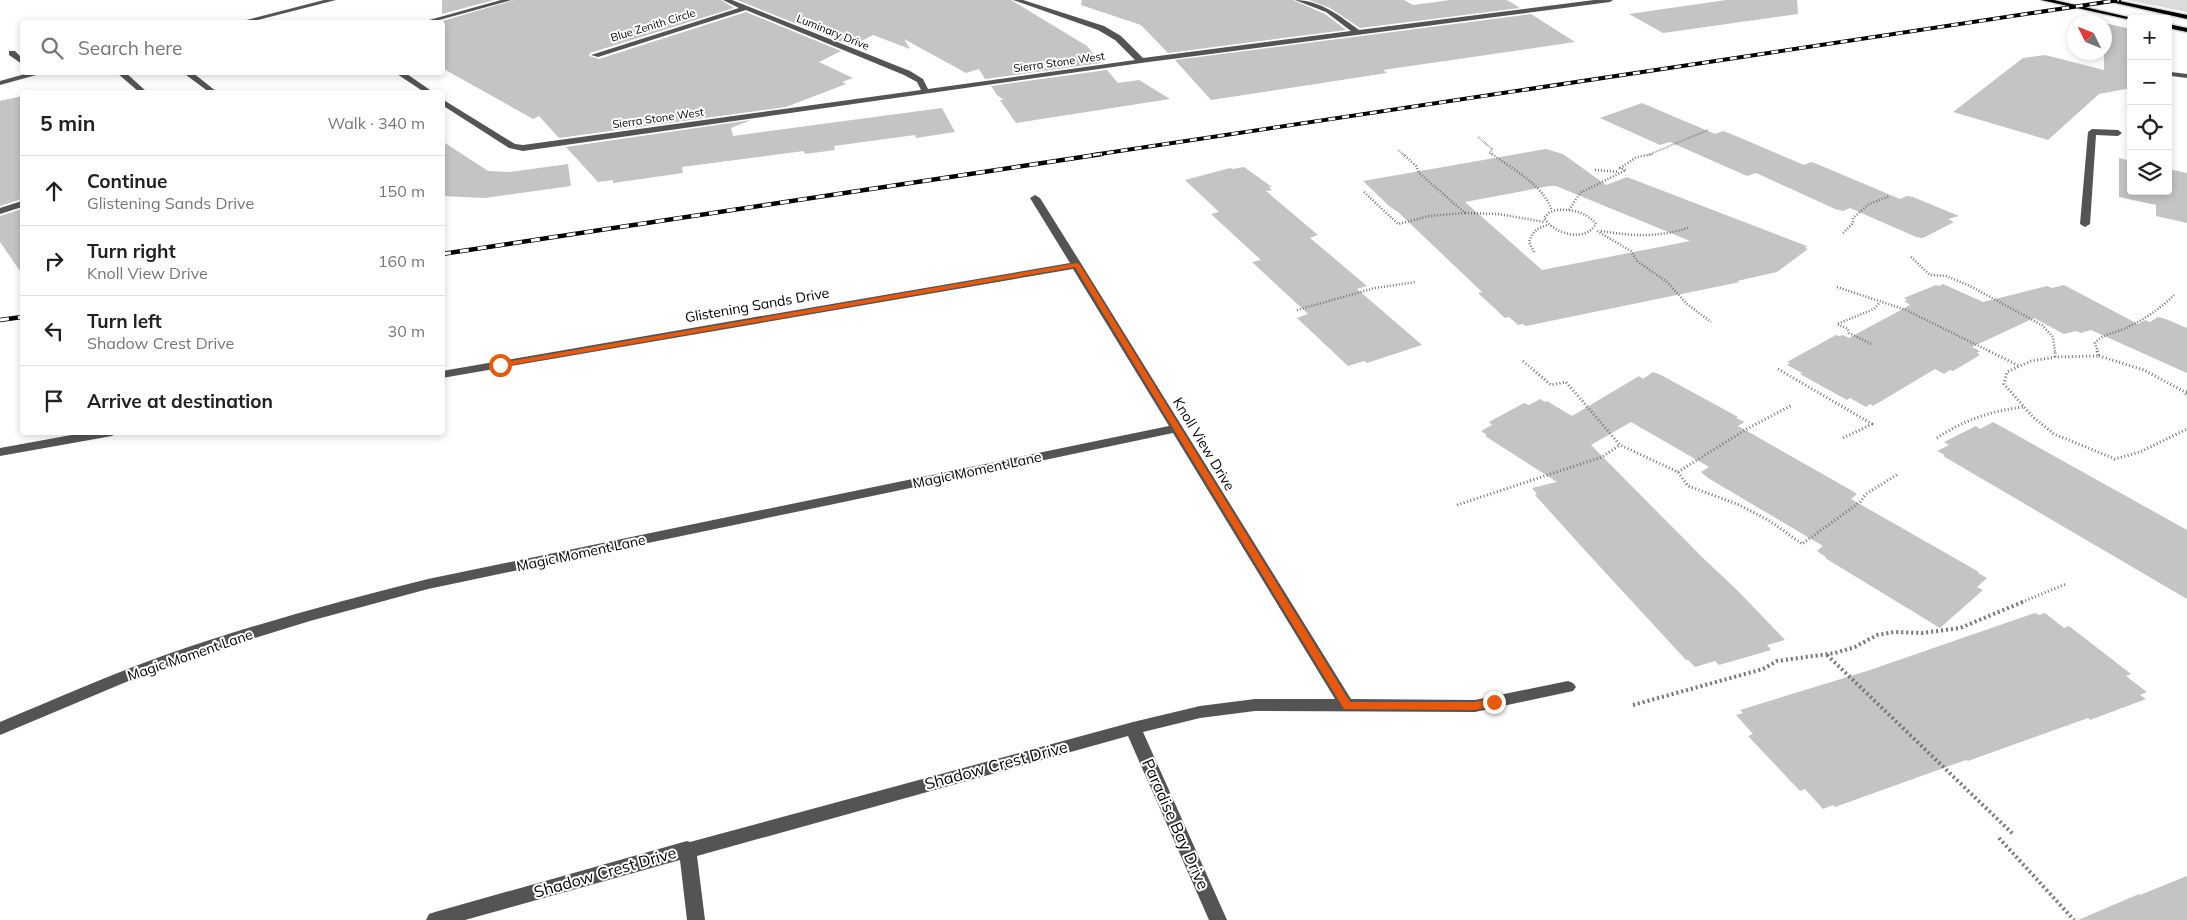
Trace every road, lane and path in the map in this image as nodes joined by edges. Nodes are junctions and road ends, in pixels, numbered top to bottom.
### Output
1 (333, 0) edge
2 (509, 0) edge
3 (726, 0) edge
4 (1016, 0) edge
5 (1298, 0) edge
6 (1549, 0) edge
7 (1610, 0) edge
8 (2044, 0) edge
9 (2105, 0) edge
10 (1562, 6) junction
11 (746, 8) junction
12 (2187, 17) edge
13 (2127, 18) edge
14 (251, 20) edge
15 (434, 20) edge
16 (2172, 27) edge
17 (2187, 30) edge
18 (1358, 33) junction
19 (12, 53) dead end
20 (595, 55) dead end
21 (20, 60) edge
22 (1141, 61) junction
23 (2174, 74) dead end
24 (30, 75) edge
25 (123, 75) edge
26 (190, 75) edge
27 (403, 75) edge
28 (2187, 76) edge
29 (0, 83) edge
30 (140, 90) edge
31 (210, 90) edge
32 (426, 90) edge
33 (926, 92) junction
34 (445, 103) edge
35 (1708, 130) dead end
36 (2118, 133) dead end
37 (1478, 137) dead end
38 (1398, 150) dead end
39 (1595, 170) dead end
40 (1619, 172) junction
41 (1364, 192) dead end
42 (1890, 196) dead end
43 (1035, 198) dead end
44 (20, 205) edge
45 (1569, 210) junction
46 (0, 211) edge
47 (1552, 211) junction
48 (1465, 213) junction
49 (1547, 224) junction
50 (2085, 224) dead end
51 (1690, 227) dead end
52 (1595, 230) junction
53 (1843, 233) dead end
54 (1534, 252) dead end
55 (1911, 257) dead end
56 (1077, 265) junction
57 (1416, 282) dead end
58 (1837, 288) dead end
59 (2174, 295) dead end
60 (1880, 302) junction
61 (1297, 310) dead end
62 (1711, 322) dead end
63 (1871, 344) dead end
64 (2099, 356) junction
65 (2055, 357) junction
66 (1523, 361) dead end
67 (2019, 366) junction
68 (1778, 368) dead end
69 (445, 374) edge
70 (2186, 394) edge
71 (1792, 405) dead end
72 (2024, 407) junction
73 (1177, 428) junction
74 (2187, 429) edge
75 (95, 435) edge
76 (1843, 438) dead end
77 (1937, 438) dead end
78 (1620, 445) junction
79 (0, 452) edge
80 (1678, 472) junction
81 (1898, 474) dead end
82 (1457, 504) dead end
83 (2066, 584) dead end
84 (1826, 654) junction
85 (1568, 687) dead end
86 (1634, 705) dead end
87 (1347, 706) junction
88 (1133, 728) junction
89 (0, 730) edge
90 (2013, 834) dead end
91 (1999, 838) dead end
92 (687, 850) junction
93 (435, 920) edge
94 (696, 920) edge
95 (1218, 920) edge
96 (2074, 920) edge

1 - 14 street
2 - 15 street
3 - 11 street, Luminary Drive
4 - 22 street
5 - 18 street
6 - 10 street
7 - 10 street, Sierra Stone West
8 - 13 main road
9 - 12 main road
10 - 18 street, Sierra Stone West
11 - 20 street, Blue Zenith Circle
11 - 33 street, Luminary Drive
16 - 17 main road
18 - 22 street, Sierra Stone West
19 - 21 street
22 - 33 street, Sierra Stone West
23 - 28 street
24 - 29 street
25 - 30 street
26 - 31 street
27 - 32 street
33 - 34 street, Sierra Stone West
35 - 40 path
36 - 50 street
37 - 47 path
38 - 48 path
39 - 40 path
40 - 45 path
41 - 48 path
42 - 53 path
43 - 56 street, Knoll View Drive
44 - 46 street
45 - 47 path
45 - 52 path
47 - 49 path
48 - 49 path
49 - 52 path
49 - 54 path
51 - 52 path
52 - 62 path
55 - 65 path
56 - 69 street, Glistening Sands Drive
56 - 73 street, Knoll View Drive
57 - 61 path
58 - 60 path
59 - 64 path
60 - 63 path
60 - 67 path
64 - 65 path
64 - 70 path
65 - 67 path
66 - 78 path
67 - 72 path
68 - 76 path
71 - 80 path
72 - 74 path
72 - 77 path
73 - 87 street, Knoll View Drive
73 - 89 street, Magic Moment Lane
75 - 79 street
78 - 80 path
78 - 82 path
80 - 81 path
83 - 84 path
84 - 86 path
84 - 90 path
85 - 87 street, Shadow Crest Drive
87 - 88 street, Shadow Crest Drive
88 - 92 street, Shadow Crest Drive
88 - 95 street, Paradise Bay Drive
91 - 96 path
92 - 93 street, Shadow Crest Drive
92 - 94 street

